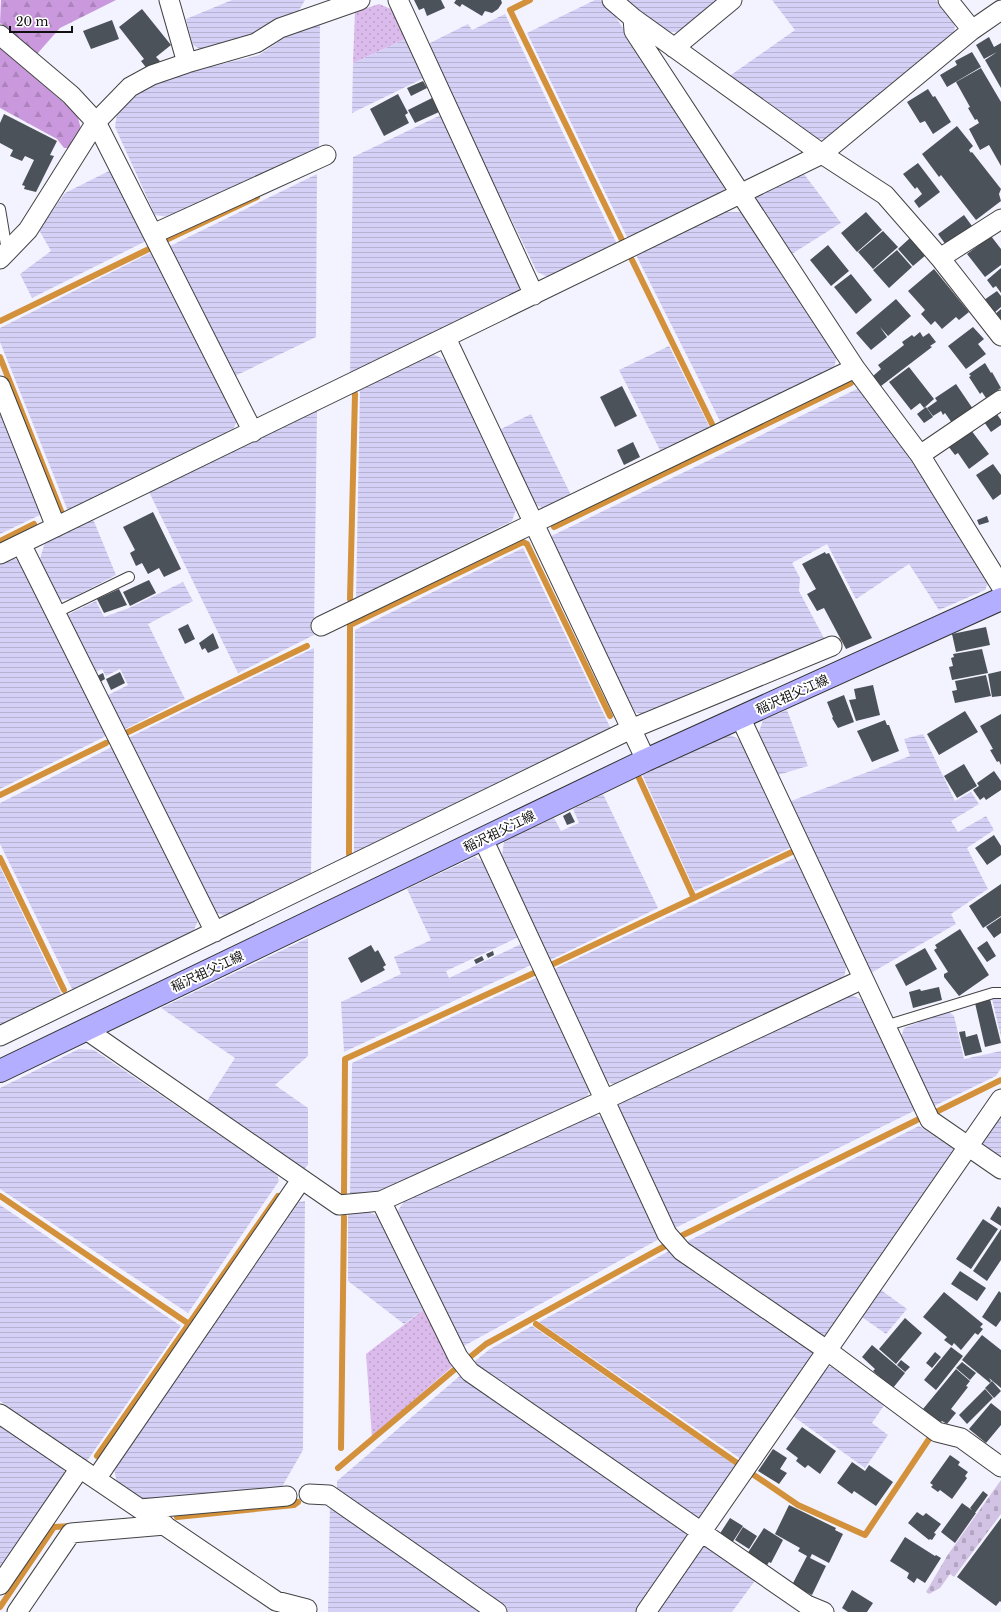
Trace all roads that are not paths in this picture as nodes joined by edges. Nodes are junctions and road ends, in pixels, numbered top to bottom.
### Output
1 (169, 0) edge
2 (360, 0) edge
3 (398, 0) edge
4 (612, 0) edge
5 (732, 0) edge
6 (948, 0) edge
7 (313, 9) edge
8 (1001, 10) edge
9 (633, 18) junction
10 (972, 30) junction
11 (0, 35) edge
12 (674, 48) junction
13 (187, 63) junction
14 (96, 122) junction
15 (822, 154) junction
16 (326, 155) dead end
17 (740, 195) junction
18 (0, 208) edge
19 (1001, 219) edge
20 (153, 234) junction
21 (4, 255) edge
22 (940, 258) junction
23 (534, 296) junction
24 (1001, 336) edge
25 (446, 338) junction
26 (855, 368) junction
27 (0, 386) edge
28 (1001, 400) edge
29 (253, 432) junction
30 (920, 455) junction
31 (534, 523) junction
32 (56, 527) junction
33 (21, 544) junction
34 (0, 554) edge
35 (128, 577) dead end
36 (1001, 586) edge
37 (1001, 599) edge
38 (55, 612) junction
39 (321, 626) dead end
40 (832, 646) dead end
41 (740, 717) junction
42 (631, 729) junction
43 (646, 760) junction
44 (483, 838) junction
45 (215, 932) junction
46 (863, 979) junction
47 (1001, 992) edge
48 (885, 1026) junction
49 (85, 1029) junction
50 (0, 1036) edge
51 (0, 1071) edge
52 (1001, 1099) edge
53 (604, 1100) junction
54 (969, 1146) junction
55 (1001, 1169) edge
56 (301, 1180) junction
57 (381, 1201) junction
58 (828, 1351) junction
59 (0, 1414) edge
60 (1001, 1467) edge
61 (80, 1468) junction
62 (96, 1479) junction
63 (309, 1494) dead end
64 (287, 1496) dead end
65 (140, 1509) junction
66 (164, 1525) junction
67 (702, 1533) junction
68 (0, 1585) edge
69 (272, 1606) edge
70 (307, 1610) dead end
71 (17, 1612) edge
72 (497, 1612) edge
73 (646, 1612) edge
74 (824, 1612) edge

1 - 13 street
2 - 7 street
3 - 23 street
4 - 9 street
5 - 12 street
6 - 10 street
7 - 13 street
8 - 10 street
9 - 12 street
9 - 17 street
10 - 15 street
11 - 14 street
12 - 15 street
13 - 14 street
14 - 20 street
14 - 21 street
15 - 17 street
15 - 22 street
16 - 20 street
17 - 23 street
17 - 26 street
18 - 21 lane
19 - 22 street
20 - 29 street
22 - 24 street
23 - 25 street
25 - 29 street
25 - 31 street
26 - 30 street
26 - 31 street
27 - 32 street
28 - 30 street
29 - 32 street
30 - 36 street
31 - 39 street
31 - 42 street
32 - 33 street
33 - 34 street
33 - 38 street
35 - 38 lane
37 - 41 main road, 稲沢祖父江線
38 - 45 street
40 - 42 street
41 - 43 main road, 稲沢祖父江線
41 - 46 street
42 - 43 street
42 - 45 street
43 - 44 main road, 稲沢祖父江線
44 - 49 main road, 稲沢祖父江線
44 - 53 street
45 - 50 street
46 - 48 street
46 - 53 street
47 - 48 lane
48 - 54 street
49 - 51 main road, 稲沢祖父江線
49 - 56 street
52 - 54 street
53 - 57 street
53 - 58 street
54 - 55 street
54 - 58 street
56 - 57 street
56 - 62 street
57 - 67 street
58 - 60 street
58 - 67 street
59 - 61 street
61 - 62 street
61 - 68 street
62 - 65 street
63 - 72 street
64 - 65 street
65 - 66 street
66 - 69 street
66 - 71 street
67 - 73 street
67 - 74 street
69 - 70 street

